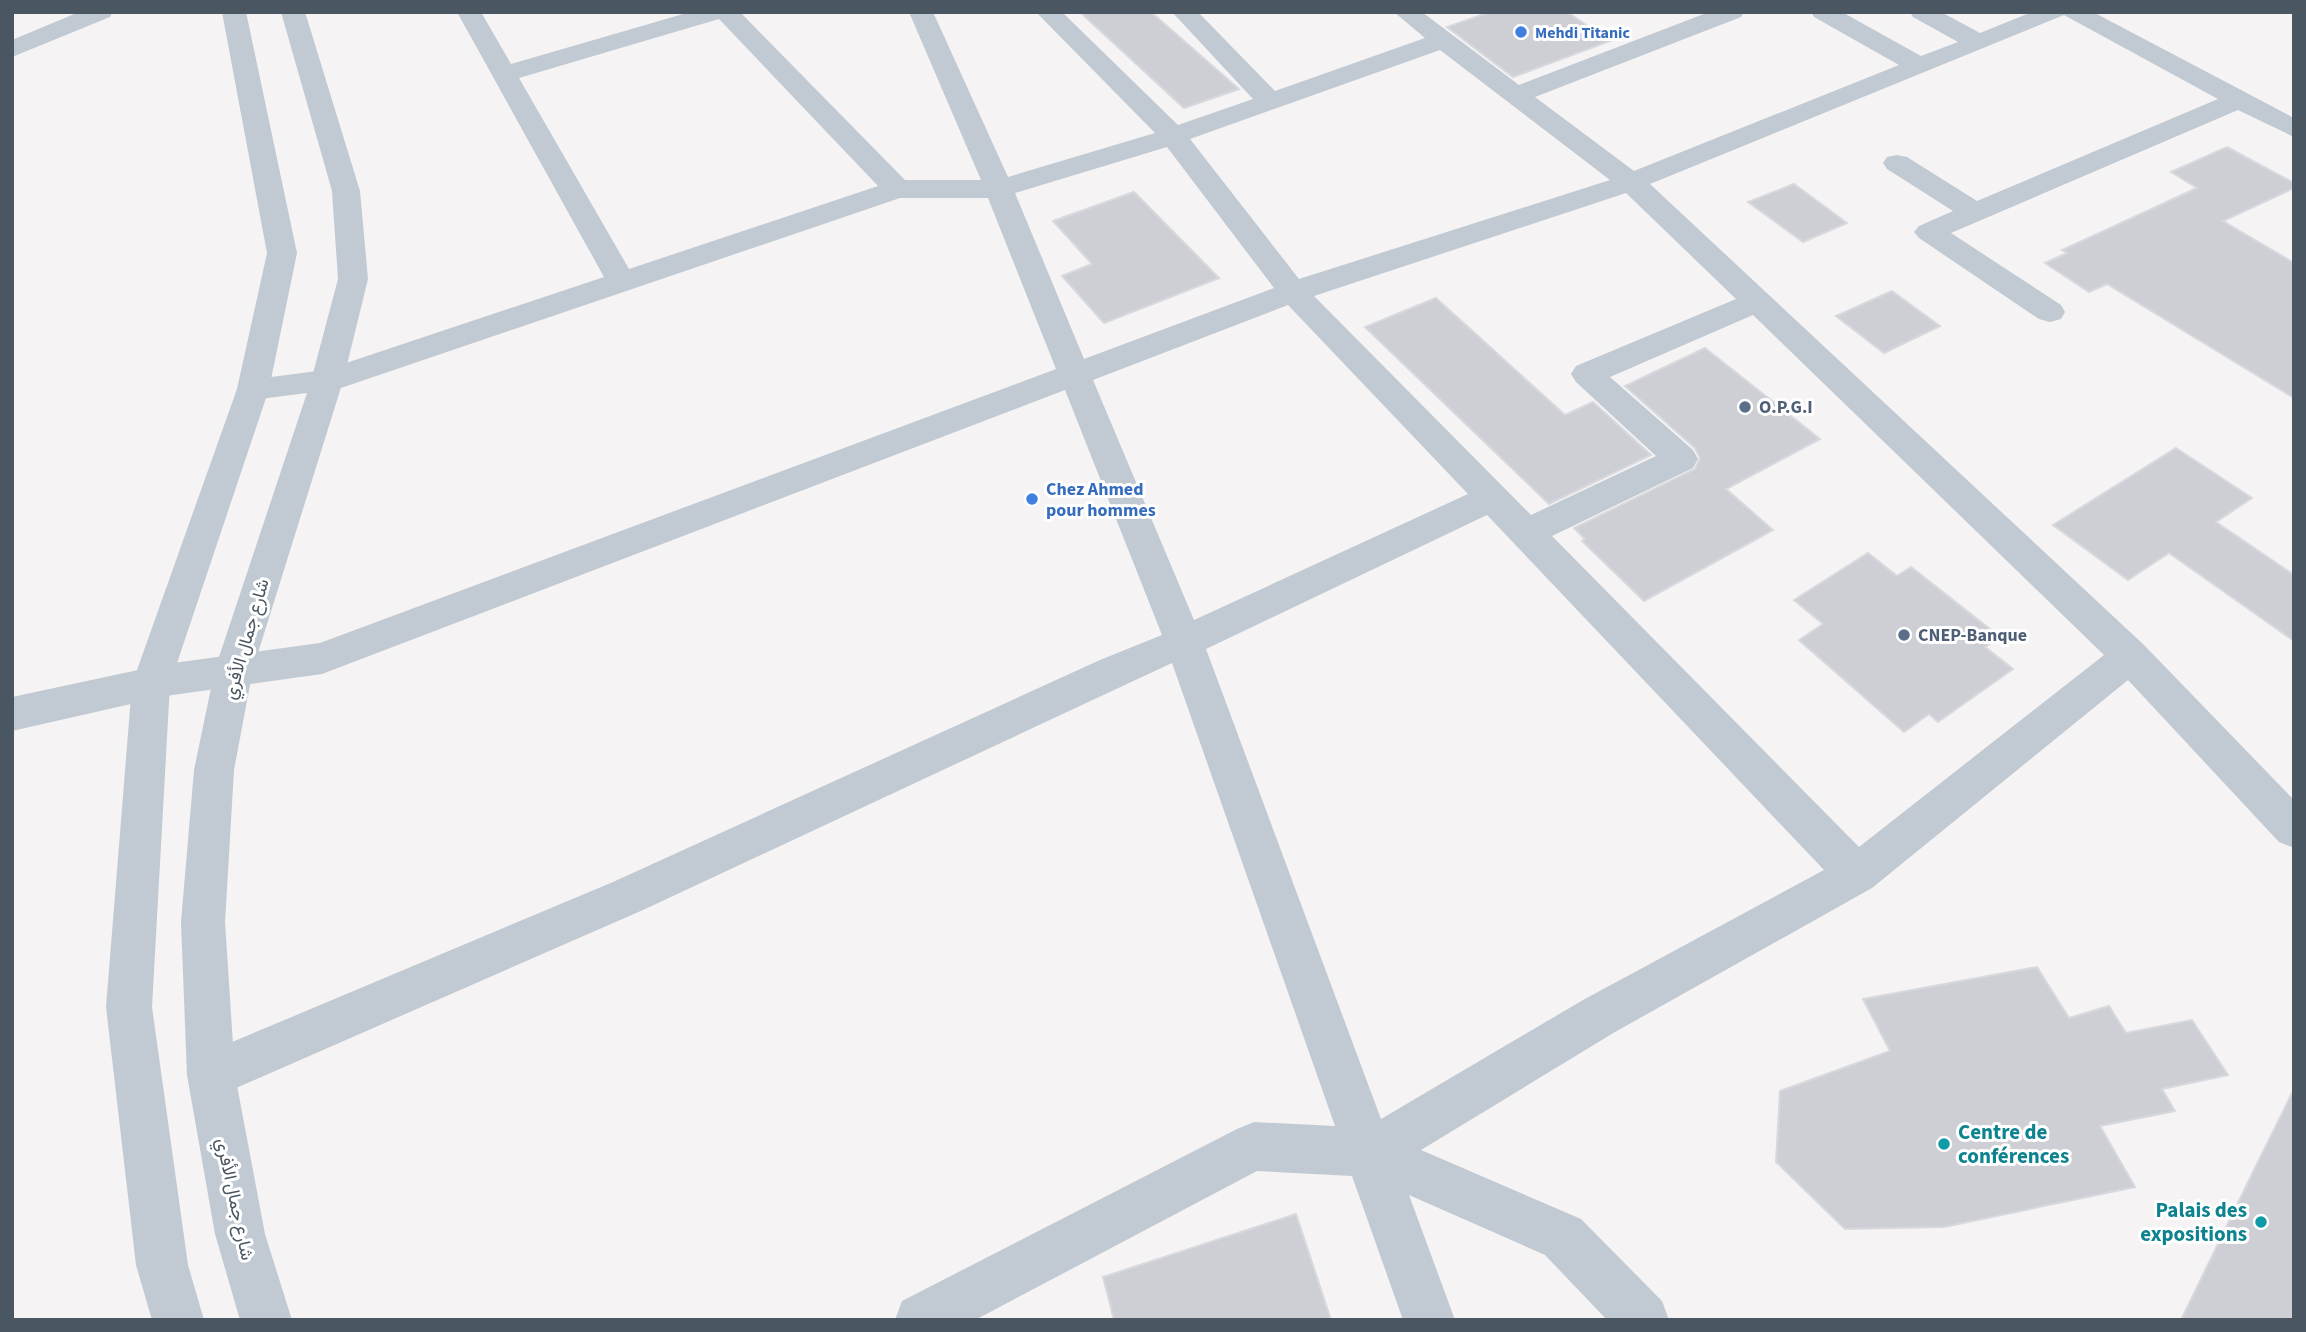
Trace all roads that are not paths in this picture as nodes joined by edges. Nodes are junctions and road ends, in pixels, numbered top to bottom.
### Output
1 (101, 12) edge
2 (234, 12) edge
3 (293, 12) edge
4 (469, 12) edge
5 (717, 12) edge
6 (726, 12) edge
7 (921, 12) edge
8 (1048, 12) edge
9 (1184, 12) edge
10 (1732, 12) edge
11 (1823, 12) edge
12 (1922, 12) edge
13 (2054, 12) edge
14 (2074, 12) edge
15 (1430, 22) edge
16 (1978, 42) junction
17 (12, 49) edge
18 (1920, 66) junction
19 (504, 74) junction
20 (1516, 95) junction
21 (2239, 100) junction
22 (1270, 101) junction
23 (2294, 129) edge
24 (1173, 136) junction
25 (1897, 163) dead end
26 (1631, 182) junction
27 (898, 189) junction
28 (999, 190) junction
29 (1975, 212) junction
30 (622, 283) junction
31 (1293, 292) junction
32 (1758, 302) junction
33 (2050, 312) dead end
34 (1074, 373) junction
35 (327, 381) junction
36 (253, 389) junction
37 (1491, 498) junction
38 (1525, 533) junction
39 (1184, 642) junction
40 (2130, 656) junction
41 (234, 669) junction
42 (151, 684) junction
43 (12, 714) edge
44 (2294, 829) edge
45 (1857, 874) junction
46 (211, 1075) junction
47 (1370, 1153) junction
48 (178, 1320) edge
49 (266, 1320) edge
50 (921, 1320) edge
51 (1429, 1320) edge
52 (1643, 1320) edge

1 - 17 street
2 - 36 street
3 - 35 street, شارع جمال الأفري
4 - 19 street
5 - 19 street
6 - 27 street
7 - 28 street
8 - 24 street
9 - 22 street
10 - 20 street
11 - 18 street
12 - 16 street
13 - 16 street
14 - 21 street
15 - 20 street
15 - 22 street
16 - 18 street
18 - 26 street
19 - 30 street
20 - 26 street
21 - 23 street
21 - 29 street
22 - 24 street
24 - 28 street
24 - 31 street
25 - 29 street
26 - 31 street
26 - 32 street
27 - 28 street
27 - 30 street
28 - 34 street
29 - 33 street
30 - 35 street
31 - 34 street
31 - 37 street
32 - 38 street
32 - 40 street
34 - 39 street
34 - 41 street
35 - 36 street
35 - 41 street, شارع جمال الأفري
36 - 42 street
37 - 38 street
37 - 39 street
38 - 45 street
39 - 46 street
39 - 47 street
40 - 44 street
40 - 45 street
41 - 42 street
41 - 46 street, شارع جمال الأفري
42 - 43 street
42 - 48 street
45 - 47 street
46 - 49 street, شارع جمال الأفري
47 - 50 street
47 - 51 street
47 - 52 street

